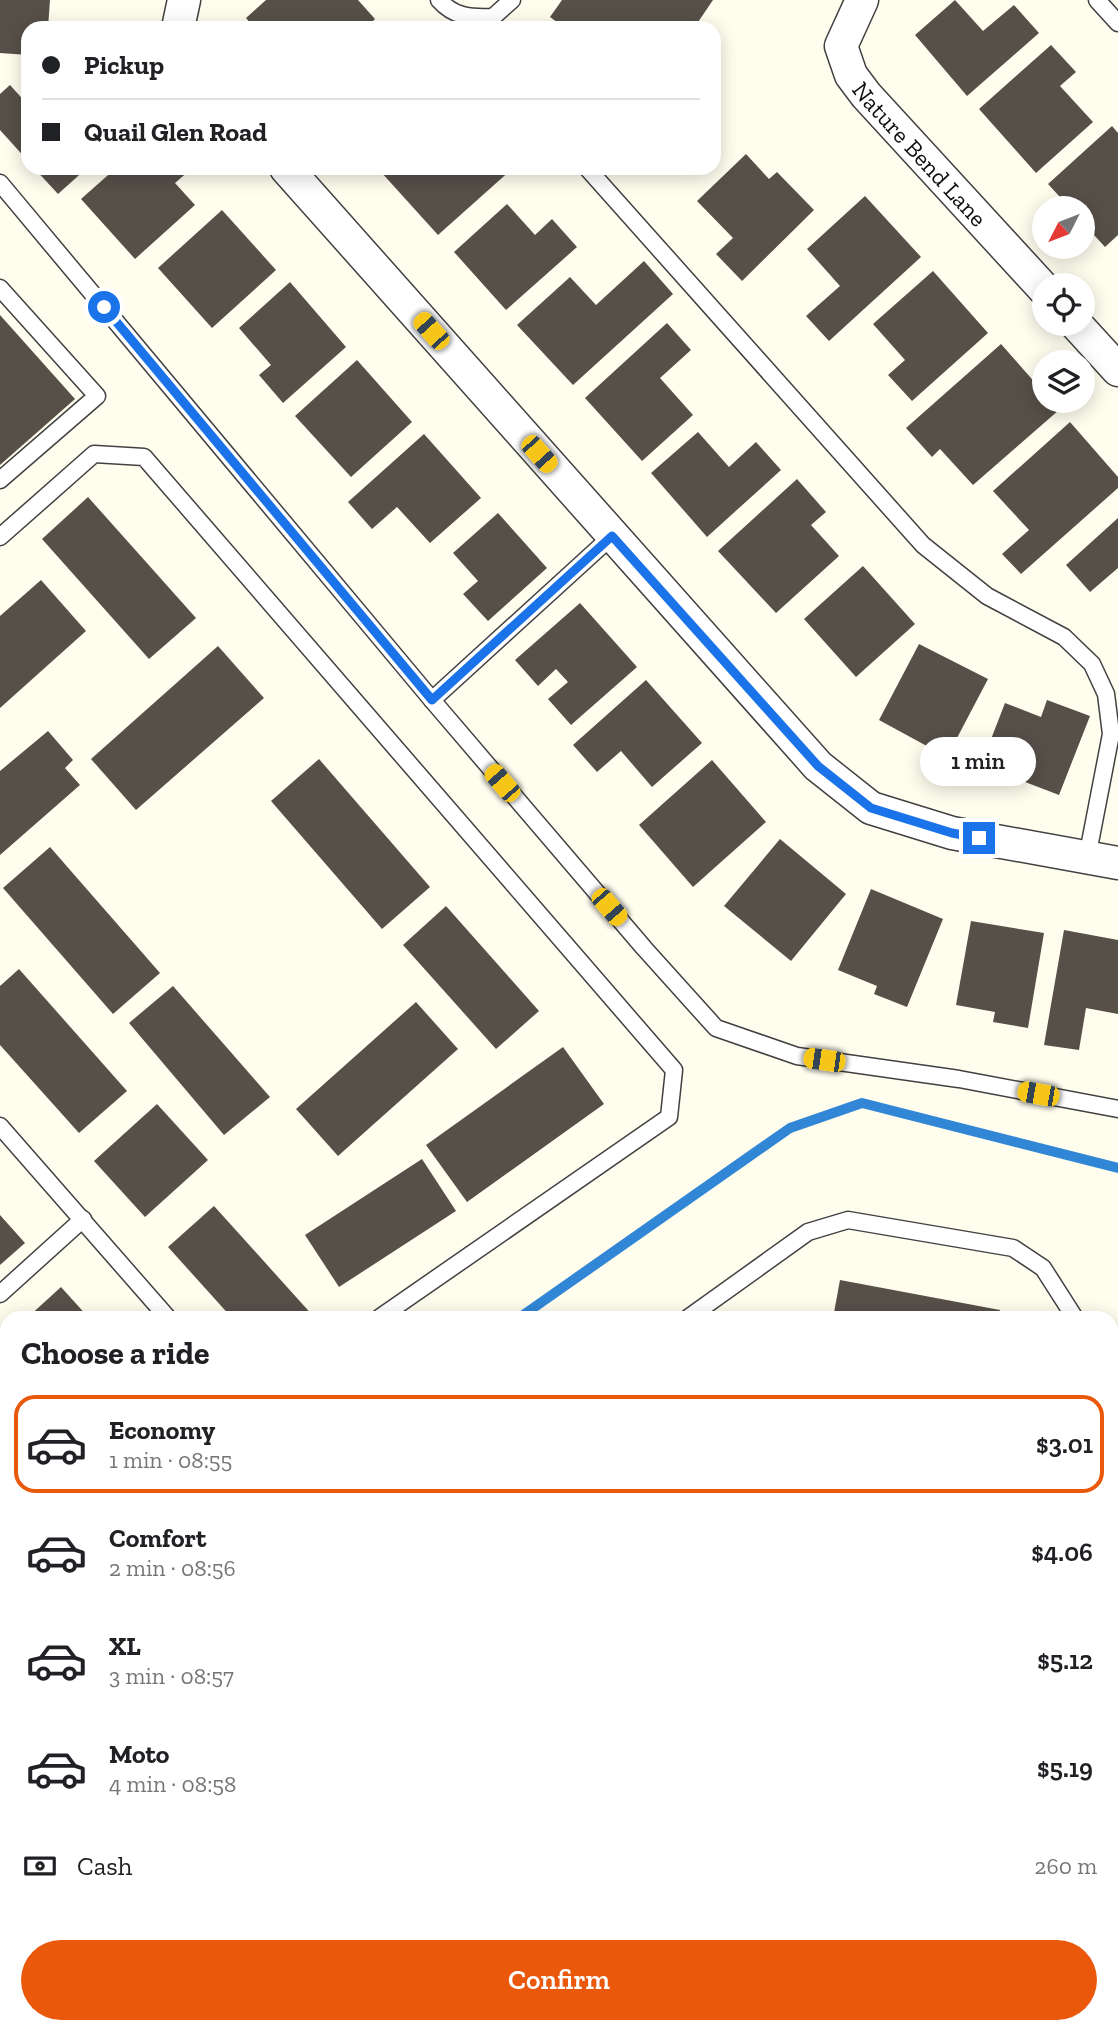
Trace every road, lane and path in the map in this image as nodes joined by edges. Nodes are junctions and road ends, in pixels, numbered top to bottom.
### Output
1 (184, 0) edge
2 (439, 0) edge
3 (512, 0) edge
4 (862, 0) edge
5 (1097, 0) edge
6 (180, 21) edge
7 (486, 21) edge
8 (492, 21) edge
9 (1118, 23) edge
10 (292, 175) edge
11 (593, 175) edge
12 (0, 183) edge
13 (1032, 276) edge
14 (0, 289) edge
15 (1087, 336) edge
16 (1118, 370) edge
17 (0, 480) edge
18 (612, 536) junction
19 (0, 537) edge
20 (432, 700) junction
21 (1087, 858) junction
22 (1118, 863) edge
23 (1118, 1109) edge
24 (0, 1126) edge
25 (83, 1219) junction
26 (0, 1294) edge
27 (162, 1311) edge
28 (389, 1311) edge
29 (698, 1311) edge
30 (1071, 1311) edge

1 - 6 street
2 - 7 lane
3 - 8 lane
4 - 13 street, Nature Bend Lane
5 - 9 lane
10 - 18 street
11 - 21 lane
12 - 20 lane
14 - 17 lane
15 - 16 street
18 - 20 lane
18 - 21 street
19 - 28 lane
20 - 23 lane
21 - 22 street
24 - 25 lane
25 - 26 lane
25 - 27 lane
29 - 30 lane

